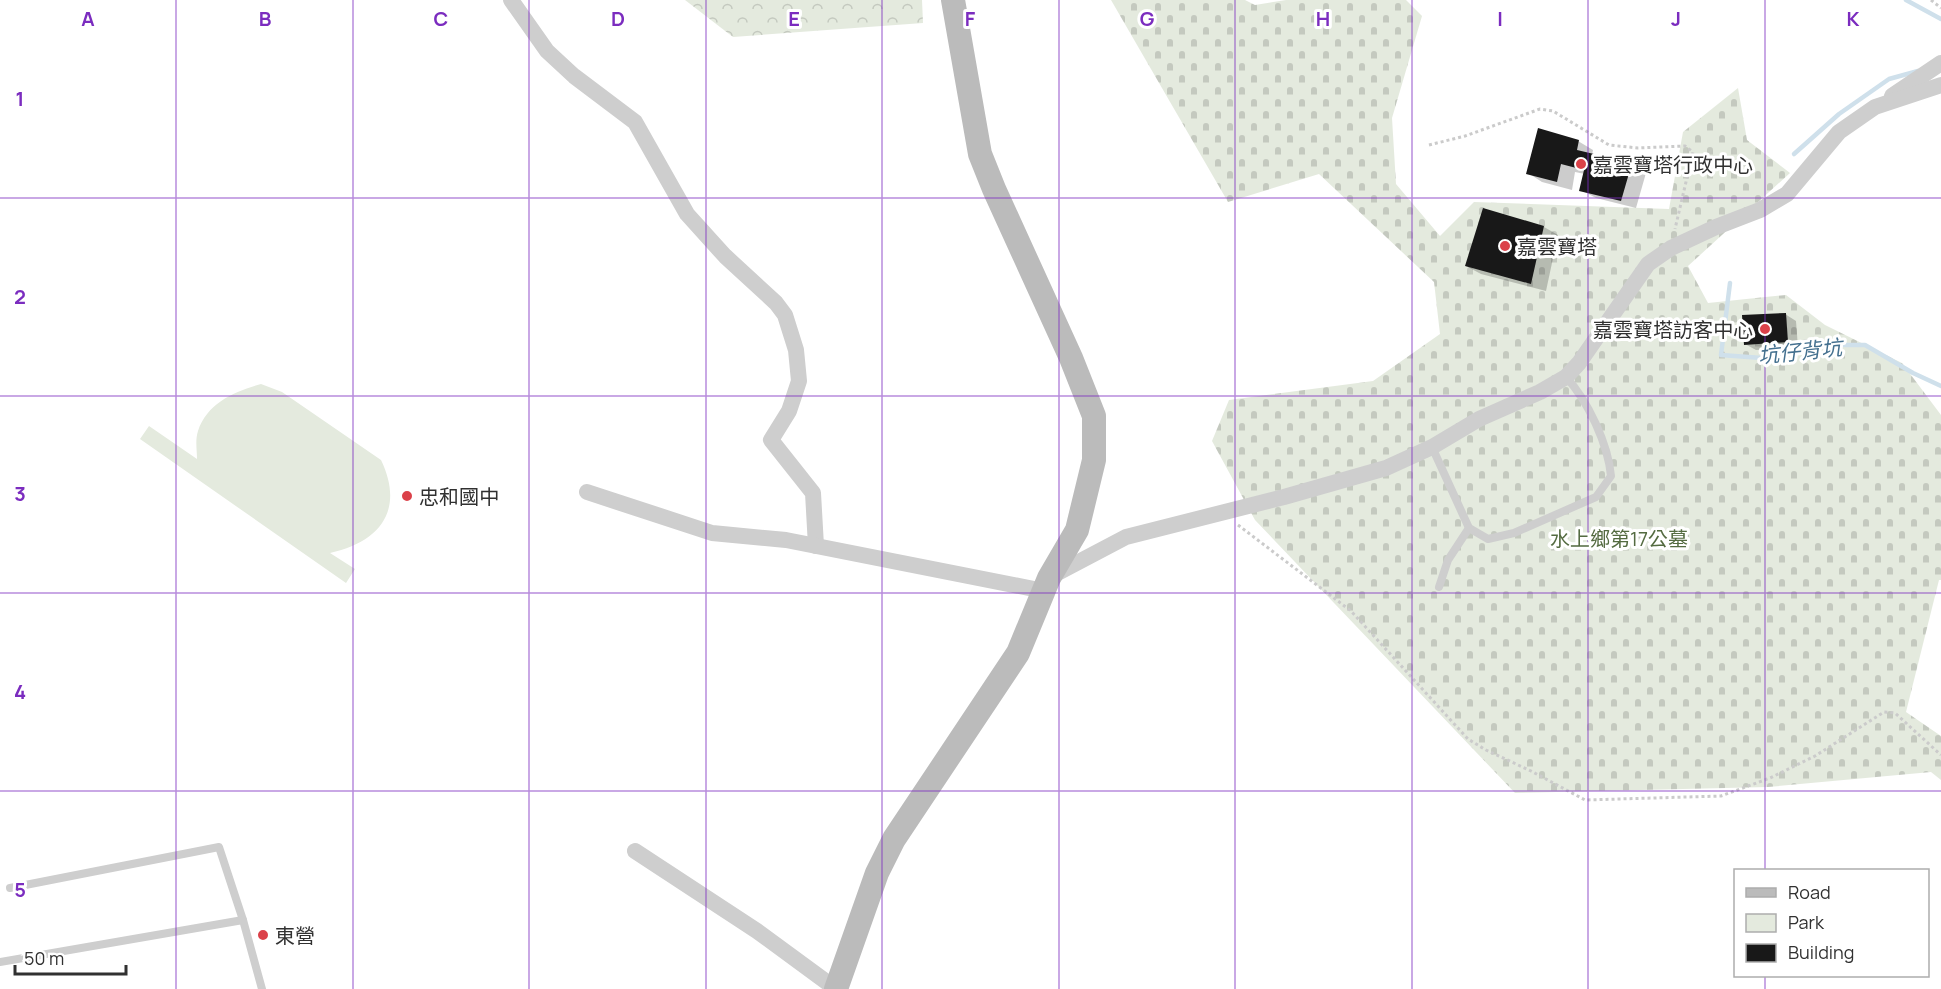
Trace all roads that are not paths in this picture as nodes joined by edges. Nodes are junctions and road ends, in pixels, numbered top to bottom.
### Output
1 (511, 0) edge
2 (953, 0) edge
3 (1941, 63) edge
4 (1941, 85) edge
5 (1875, 107) junction
6 (1566, 376) junction
7 (1432, 447) junction
8 (587, 492) dead end
9 (1468, 528) junction
10 (816, 546) junction
11 (1046, 585) junction
12 (1439, 587) dead end
13 (635, 851) dead end
14 (10, 888) dead end
15 (243, 920) junction
16 (0, 962) edge
17 (262, 989) edge
18 (836, 989) edge

1 - 10 street
2 - 11 street
3 - 5 street
4 - 5 street
5 - 6 street
6 - 7 street
6 - 9 lane
7 - 9 lane
7 - 11 street
8 - 10 street
9 - 12 lane
10 - 11 street
11 - 18 street
13 - 18 street
14 - 15 lane
15 - 16 lane
15 - 17 lane

